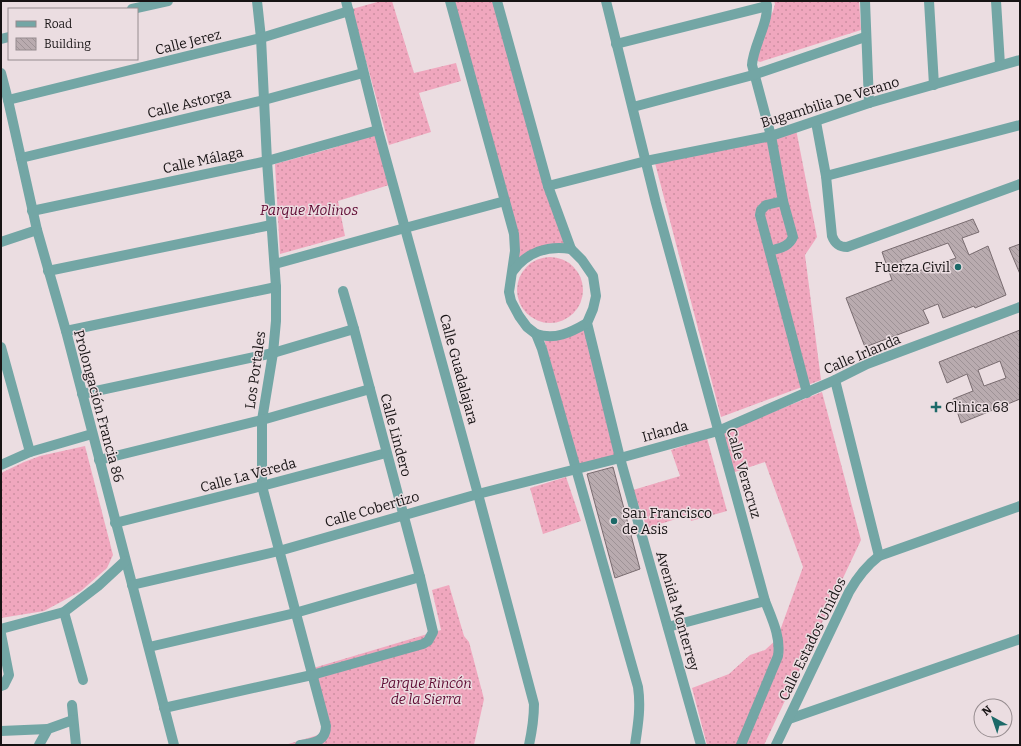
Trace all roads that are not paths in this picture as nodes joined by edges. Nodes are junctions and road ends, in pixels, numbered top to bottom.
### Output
1 (168, 1) edge
2 (257, 1) edge
3 (450, 1) edge
4 (497, 1) edge
5 (606, 1) edge
6 (865, 1) edge
7 (929, 1) edge
8 (996, 1) edge
9 (766, 3) edge
10 (347, 6) edge
11 (136, 8) edge
12 (865, 37) junction
13 (261, 38) junction
14 (616, 44) junction
15 (1020, 60) edge
16 (1000, 65) junction
17 (363, 72) junction
18 (1, 73) edge
19 (753, 74) junction
20 (934, 85) junction
21 (8, 100) junction
22 (264, 100) junction
23 (869, 103) junction
24 (633, 107) junction
25 (816, 122) junction
26 (1020, 125) edge
27 (378, 130) junction
28 (771, 136) junction
29 (21, 158) junction
30 (267, 161) junction
31 (646, 161) junction
32 (826, 176) junction
33 (1020, 184) edge
34 (548, 186) junction
35 (783, 200) junction
36 (505, 201) junction
37 (32, 211) junction
38 (271, 225) junction
39 (405, 228) junction
40 (37, 230) junction
41 (1, 242) edge
42 (571, 250) junction
43 (770, 251) junction
44 (275, 264) junction
45 (48, 270) junction
46 (513, 271) junction
47 (276, 287) junction
48 (343, 291) dead end
49 (1020, 307) edge
50 (587, 323) junction
51 (354, 329) junction
52 (66, 331) junction
53 (536, 334) junction
54 (1, 347) edge
55 (273, 353) junction
56 (835, 380) junction
57 (370, 389) junction
58 (807, 393) junction
59 (82, 394) junction
60 (262, 420) junction
61 (718, 431) junction
62 (92, 434) junction
63 (30, 452) junction
64 (386, 453) junction
65 (620, 458) junction
66 (99, 460) junction
67 (1, 465) edge
68 (577, 469) junction
69 (262, 486) junction
70 (478, 494) junction
71 (1020, 506) edge
72 (403, 515) junction
73 (115, 523) junction
74 (280, 551) junction
75 (879, 556) junction
76 (125, 561) junction
77 (420, 577) junction
78 (132, 585) junction
79 (765, 601) junction
80 (64, 612) junction
81 (295, 613) junction
82 (668, 627) junction
83 (1, 628) edge
84 (1, 634) edge
85 (1020, 639) edge
86 (149, 647) junction
87 (312, 675) junction
88 (82, 680) dead end
89 (1, 686) edge
90 (72, 705) dead end
91 (164, 708) junction
92 (789, 719) junction
93 (73, 720) junction
94 (48, 729) junction
95 (1, 730) edge
96 (39, 745) edge
97 (76, 745) edge
98 (174, 745) edge
99 (300, 745) edge
100 (529, 745) edge
101 (635, 745) edge
102 (701, 745) edge
103 (741, 745) edge
104 (776, 745) edge

1 - 11 street
2 - 13 street, Los Portales
3 - 36 street
4 - 34 street
5 - 14 street, Calle Veracruz
6 - 12 street
7 - 20 street
8 - 16 street
9 - 14 street
9 - 19 street
10 - 13 street, Calle Jerez
10 - 17 street, Calle Guadalajara
12 - 19 street
12 - 23 street
13 - 21 street, Calle Jerez
13 - 22 street, Los Portales
14 - 24 street, Calle Veracruz
15 - 16 street, Bugambilia De Verano
16 - 20 street, Bugambilia De Verano
17 - 22 street, Calle Astorga
17 - 27 street, Calle Guadalajara
18 - 21 street, Prolongación Francia 86
19 - 24 street
19 - 28 street
20 - 23 street, Bugambilia De Verano
21 - 29 street, Prolongación Francia 86
22 - 29 street, Calle Astorga
22 - 30 street, Los Portales
23 - 25 street, Bugambilia De Verano
24 - 31 street, Calle Veracruz
25 - 28 street, Bugambilia De Verano
25 - 32 street
26 - 32 street
27 - 30 street, Calle Málaga
27 - 39 street, Calle Guadalajara
28 - 31 street, Bugambilia De Verano
28 - 35 street
29 - 37 street, Prolongación Francia 86
30 - 37 street, Calle Málaga
30 - 38 street, Los Portales
31 - 34 street, Bugambilia De Verano
31 - 61 street, Calle Veracruz
32 - 33 street
34 - 42 street
35 - 43 street
35 - 43 street
36 - 39 street
36 - 46 street
37 - 40 street, Prolongación Francia 86
38 - 44 street, Los Portales
38 - 45 street
39 - 44 street
39 - 70 street, Calle Guadalajara
40 - 41 street
40 - 45 street, Prolongación Francia 86
42 - 46 street
42 - 50 street
43 - 58 street
44 - 47 street, Los Portales
45 - 52 street, Prolongación Francia 86
46 - 53 street
47 - 52 street
47 - 55 street, Los Portales
48 - 51 street, Calle Lindero
49 - 56 street, Calle Irlanda
50 - 53 street
50 - 65 street, Avenida Monterrey
51 - 55 street
51 - 57 street, Calle Lindero
52 - 59 street, Prolongación Francia 86
53 - 68 street
54 - 63 street
55 - 59 street
55 - 60 street, Los Portales
56 - 58 street, Calle Irlanda
56 - 75 street
57 - 60 street
57 - 64 street, Calle Lindero
58 - 61 street, Calle Irlanda
59 - 62 street, Prolongación Francia 86
60 - 66 street
60 - 69 street, Los Portales
61 - 65 street, Irlanda
61 - 79 street, Calle Veracruz
62 - 63 street
62 - 66 street, Prolongación Francia 86
63 - 67 street
64 - 69 street, Calle La Vereda
64 - 72 street, Calle Lindero
65 - 68 street, Calle Cobertizo
65 - 82 street, Avenida Monterrey
66 - 73 street, Prolongación Francia 86
68 - 70 street, Calle Cobertizo
68 - 101 street
69 - 73 street, Calle La Vereda
69 - 74 street, Los Portales
70 - 72 street, Calle Cobertizo
70 - 100 street, Calle Guadalajara
71 - 75 street, Calle Estados Unidos
72 - 74 street, Calle Cobertizo
72 - 77 street, Calle Lindero
73 - 76 street, Prolongación Francia 86
74 - 78 street, Calle Cobertizo
74 - 81 street, Los Portales
75 - 92 street, Calle Estados Unidos
76 - 78 street, Prolongación Francia 86
76 - 80 street
77 - 81 street
77 - 87 street, Calle Lindero
78 - 86 street, Prolongación Francia 86
79 - 82 street
79 - 103 street, Calle Veracruz
80 - 83 street
80 - 88 street
81 - 86 street
81 - 87 street, Los Portales
82 - 102 street, Avenida Monterrey
84 - 89 street
85 - 92 street
86 - 91 street, Prolongación Francia 86
87 - 91 street
87 - 99 street, Los Portales
90 - 93 street
91 - 98 street, Prolongación Francia 86
92 - 104 street, Calle Estados Unidos
93 - 94 street
93 - 97 street
94 - 95 street
94 - 96 street

